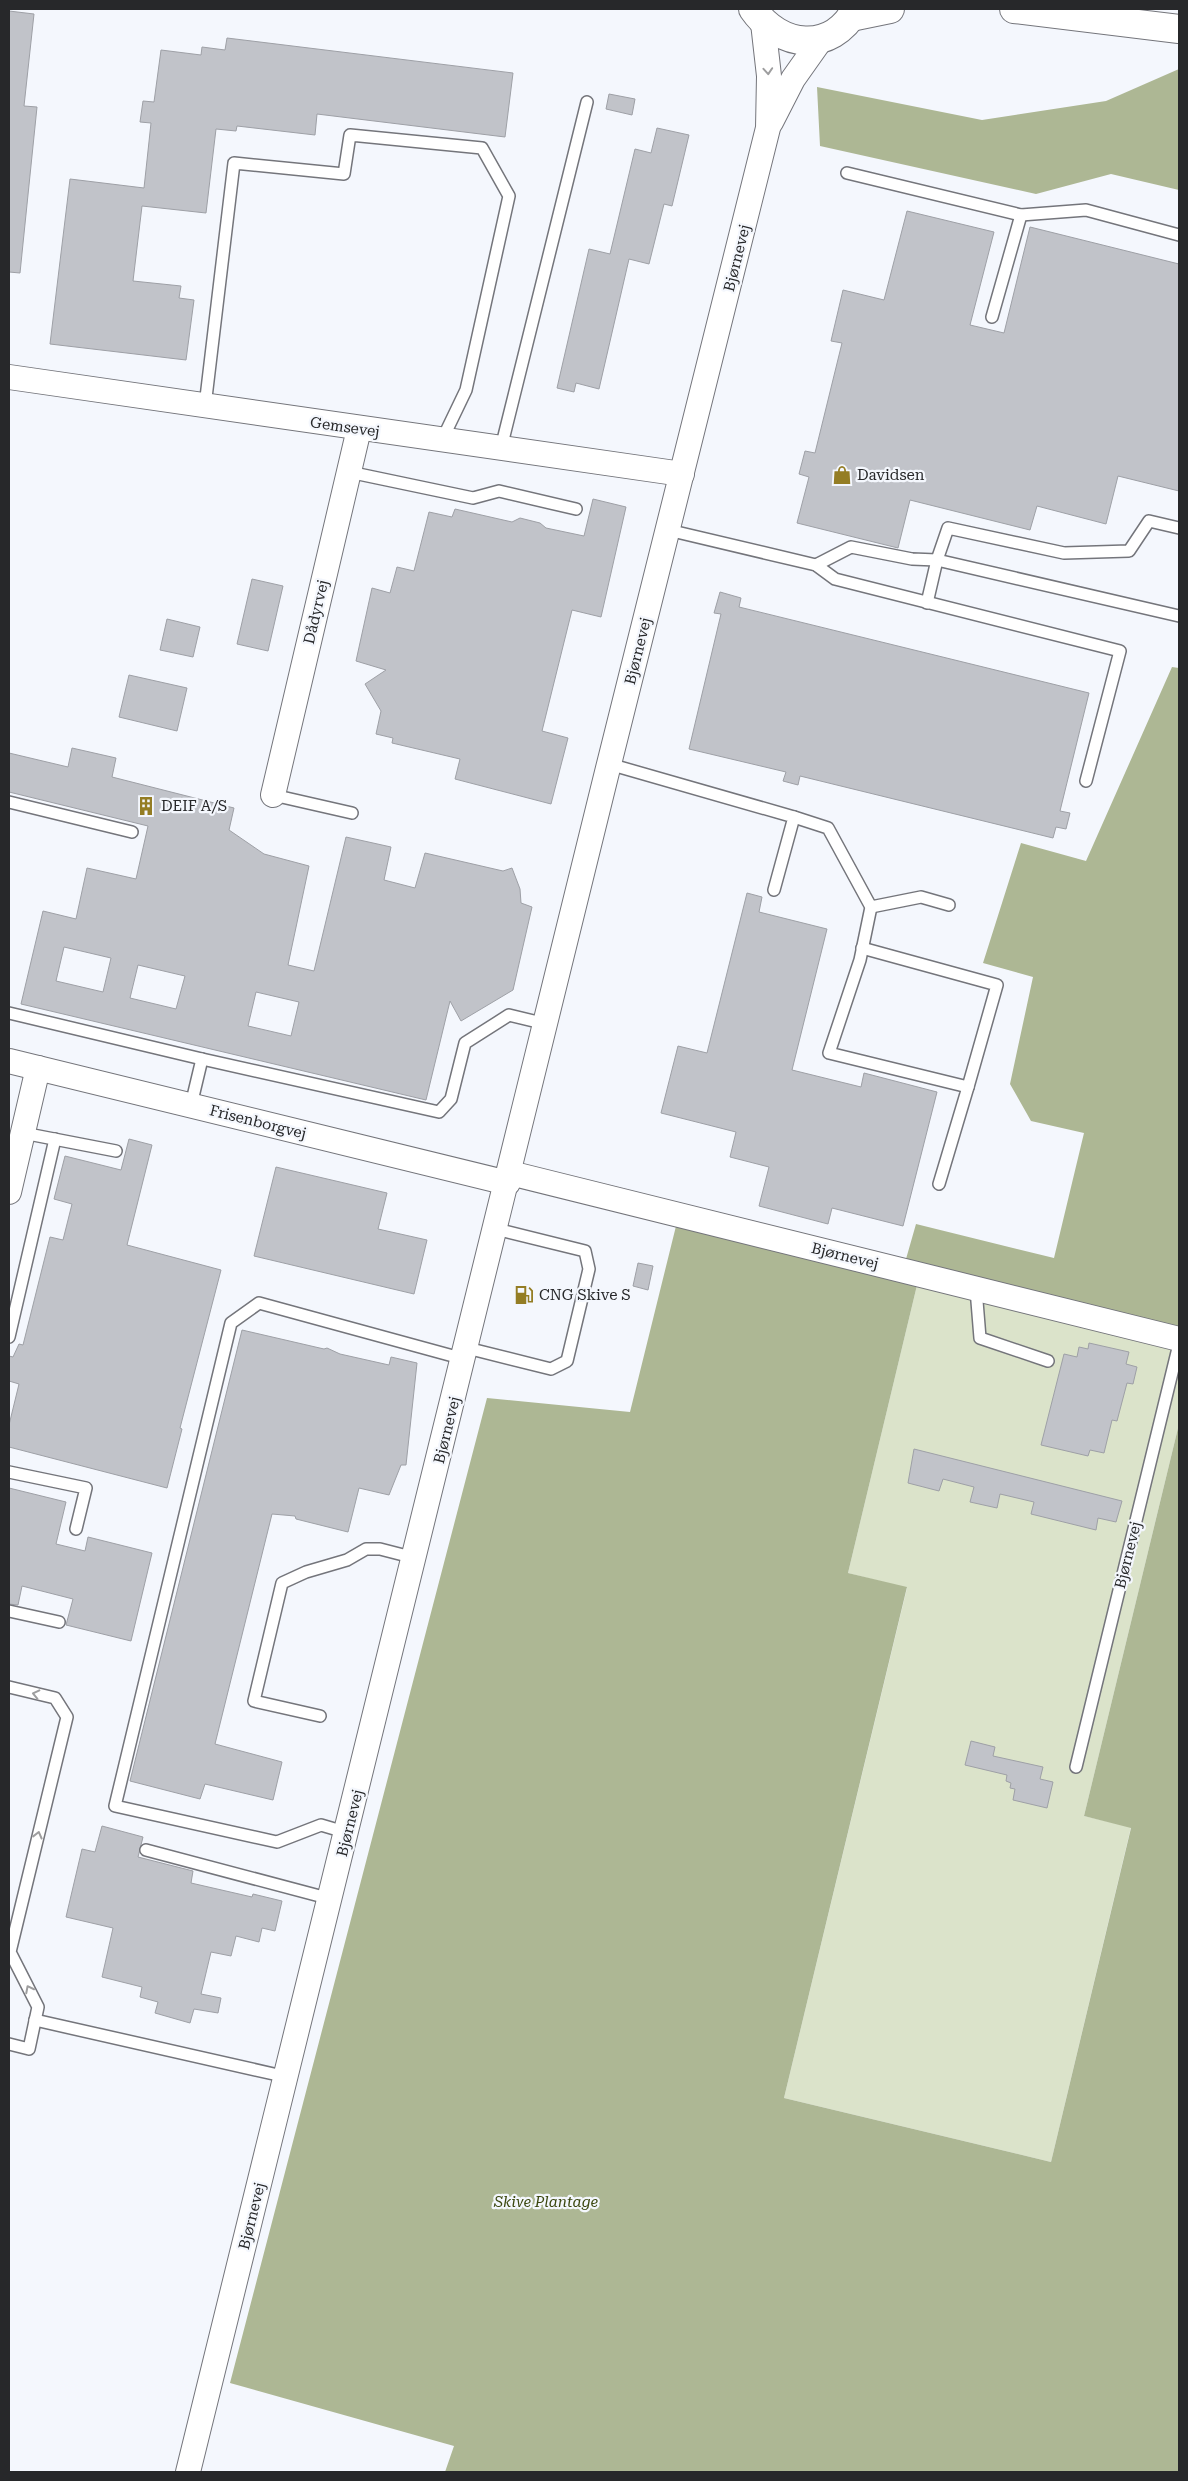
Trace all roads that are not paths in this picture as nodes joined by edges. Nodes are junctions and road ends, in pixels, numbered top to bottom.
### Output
1 (890, 9) edge
2 (1014, 9) edge
3 (1064, 9) edge
4 (854, 13) edge
5 (758, 16) edge
6 (1119, 21) junction
7 (1179, 29) edge
8 (822, 38) junction
9 (587, 102) dead end
10 (768, 128) junction
11 (847, 173) dead end
12 (1021, 215) junction
13 (1179, 235) edge
14 (992, 317) dead end
15 (9, 377) edge
16 (206, 406) junction
17 (359, 429) junction
18 (442, 440) junction
19 (501, 448) junction
20 (349, 472) junction
21 (682, 474) junction
22 (576, 509) dead end
23 (1179, 528) edge
24 (668, 530) junction
25 (937, 560) junction
26 (816, 564) junction
27 (927, 602) junction
28 (1179, 616) edge
29 (609, 764) junction
30 (1086, 781) dead end
31 (273, 795) joint
32 (9, 802) edge
33 (352, 813) dead end
34 (794, 817) junction
35 (132, 832) dead end
36 (774, 890) dead end
37 (949, 905) dead end
38 (871, 907) junction
39 (862, 948) junction
40 (9, 1013) edge
41 (546, 1024) junction
42 (202, 1059) junction
43 (9, 1061) edge
44 (38, 1068) junction
45 (968, 1087) junction
46 (191, 1105) junction
47 (23, 1132) junction
48 (55, 1139) junction
49 (116, 1151) dead end
50 (509, 1178) junction
51 (939, 1184) dead end
52 (9, 1192) edge
53 (496, 1229) junction
54 (976, 1289) junction
55 (9, 1337) edge
56 (1179, 1339) edge
57 (1179, 1344) edge
58 (465, 1353) junction
59 (1048, 1361) dead end
60 (9, 1472) edge
61 (76, 1529) dead end
62 (415, 1558) junction
63 (9, 1611) edge
64 (60, 1622) dead end
65 (9, 1687) edge
66 (320, 1716) dead end
67 (1076, 1767) dead end
68 (348, 1832) junction
69 (146, 1850) dead end
70 (332, 1899) junction
71 (35, 2020) junction
72 (9, 2044) edge
73 (287, 2077) junction
74 (188, 2472) edge

1 - 4 main road
2 - 6 main road
3 - 6 lane
4 - 8 main road
5 - 8 main road
5 -> 10 street, Bjørnevej
6 - 7 main road
8 - 10 street, Bjørnevej
9 - 19 lane
10 - 21 street, Bjørnevej
11 - 12 lane
12 - 13 lane
12 - 14 lane
15 - 16 street, Gemsevej
16 - 17 street, Gemsevej
16 - 18 lane
17 - 18 street, Gemsevej
17 - 20 street, Dådyrvej
18 - 19 street, Gemsevej
19 - 21 street, Gemsevej
20 - 22 lane
20 - 31 street, Dådyrvej
21 - 24 street, Bjørnevej
23 - 25 lane
24 - 26 lane
24 - 29 street, Bjørnevej
25 - 26 lane
25 - 27 lane
25 - 28 lane
26 - 27 lane
27 - 30 lane
29 - 34 lane
29 - 41 street, Bjørnevej
31 - 33 lane
32 - 35 lane
34 - 36 lane
34 - 38 lane
37 - 38 lane
38 - 39 lane
39 - 45 lane
39 - 45 lane
40 - 42 lane
41 - 42 lane
41 - 50 street, Bjørnevej
42 - 46 lane
43 - 44 street, Frisenborgvej
44 - 46 street, Frisenborgvej
44 - 47 street
45 - 51 lane
46 - 50 street, Frisenborgvej
47 - 48 lane
47 - 52 street
48 - 49 lane
48 - 55 lane
50 - 53 street, Bjørnevej
50 - 54 street, Bjørnevej
53 - 58 street, Bjørnevej
53 - 58 lane
54 - 56 street, Bjørnevej
54 - 59 lane
57 - 67 lane, Bjørnevej
58 - 62 street, Bjørnevej
58 - 68 lane
60 - 61 lane
62 - 66 lane
62 - 68 street, Bjørnevej
63 - 64 lane
71 -> 65 lane
68 - 70 street, Bjørnevej
69 - 70 lane
70 - 73 street, Bjørnevej
71 - 72 lane
71 - 73 lane
73 - 74 street, Bjørnevej

